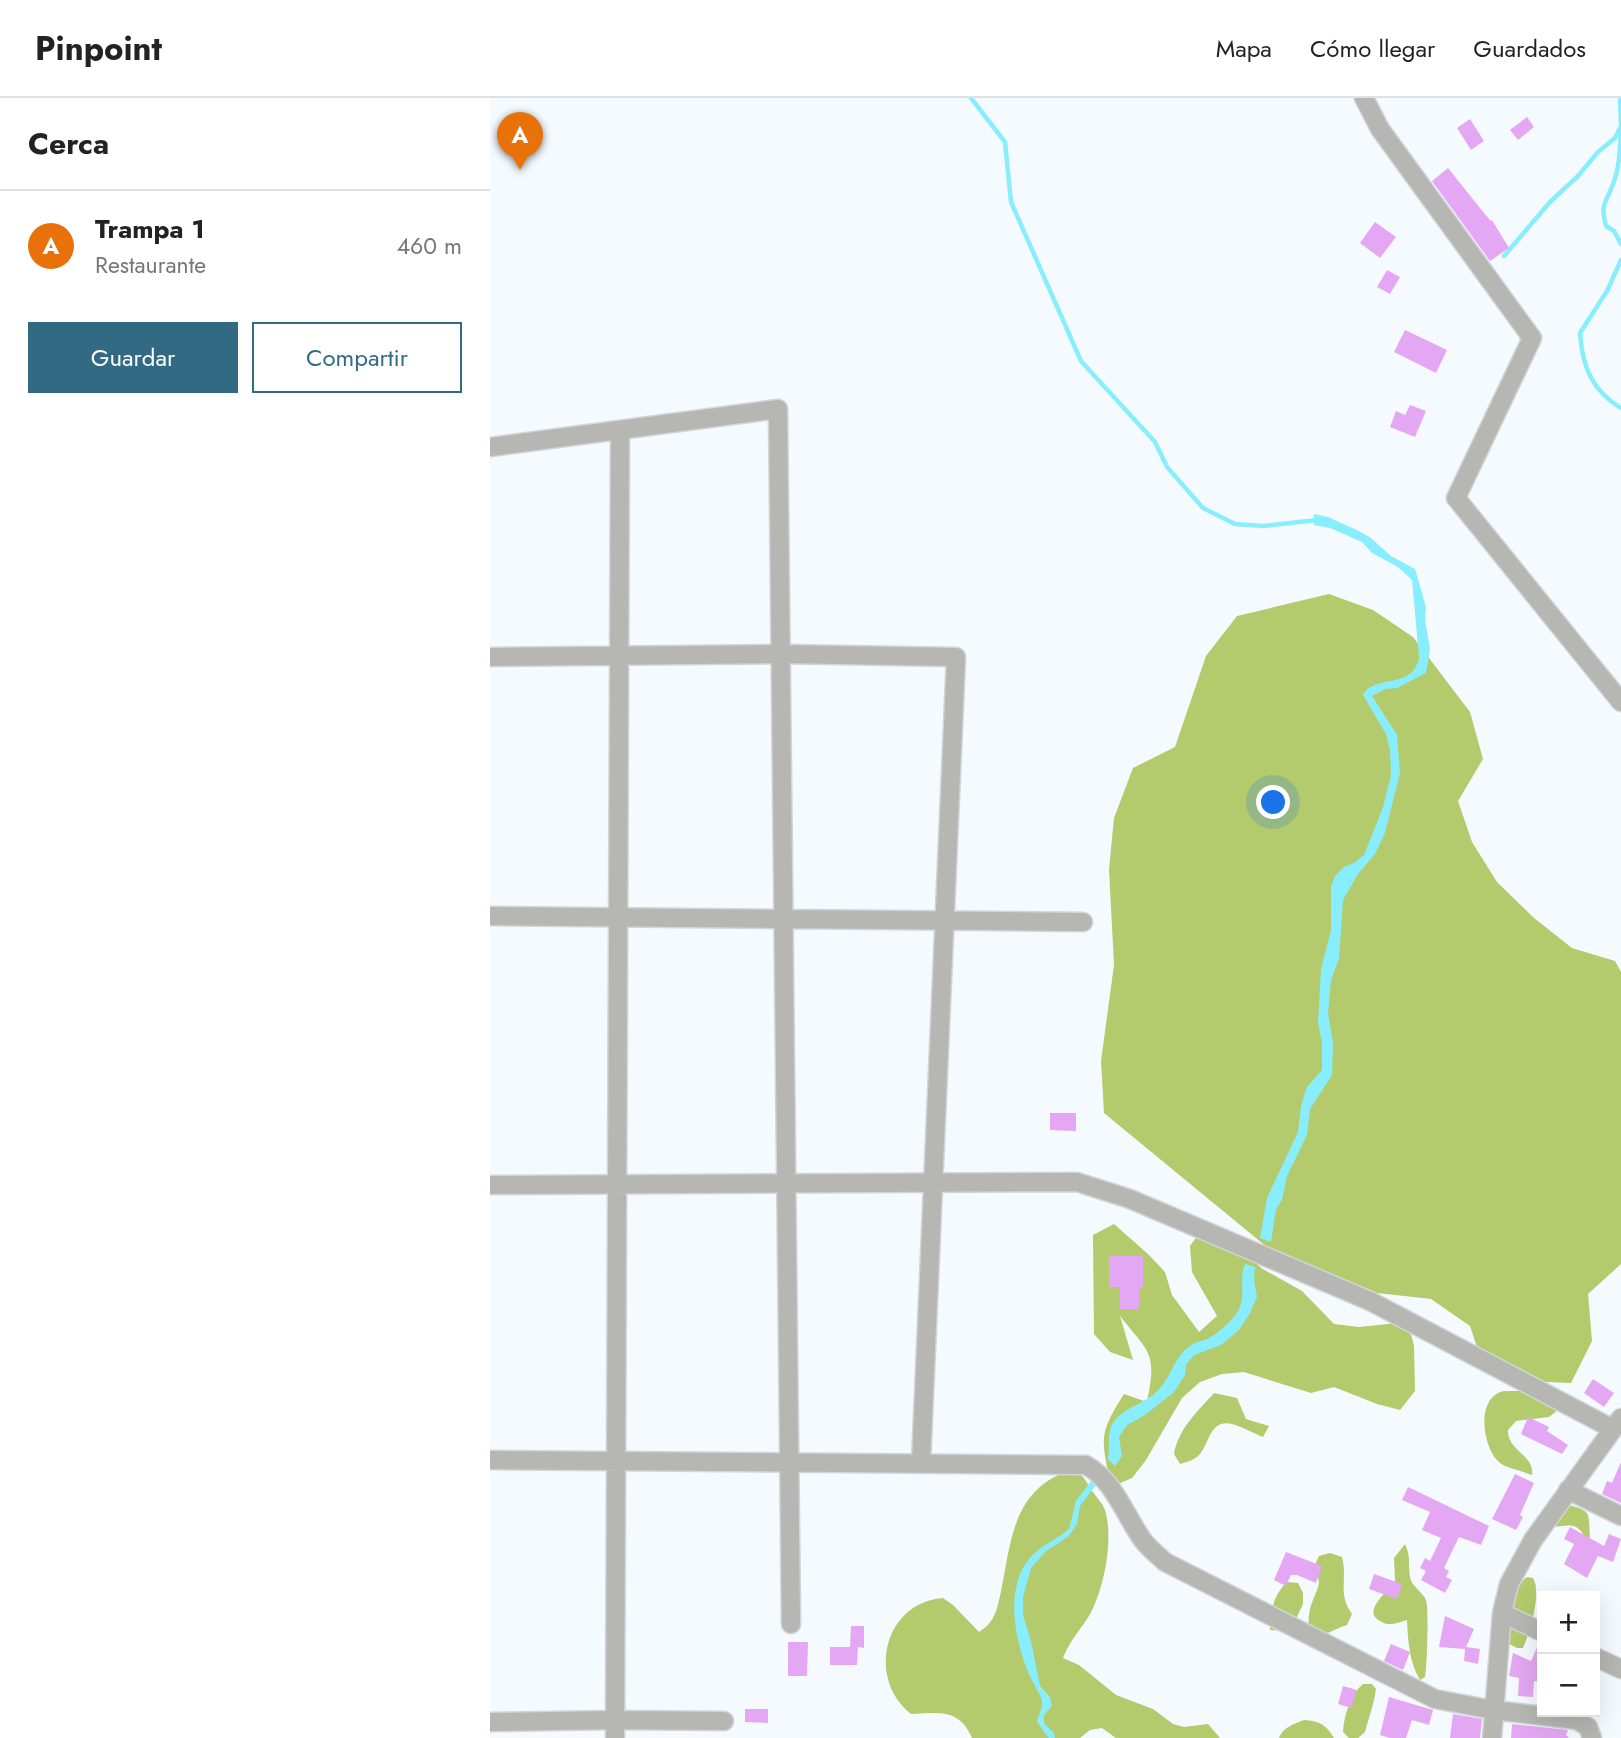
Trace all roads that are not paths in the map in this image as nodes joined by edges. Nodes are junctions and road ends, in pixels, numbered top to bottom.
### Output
1 (1364, 98) edge
2 (620, 430) junction
3 (490, 447) edge
4 (781, 654) junction
5 (619, 655) junction
6 (490, 657) edge
7 (1621, 702) edge
8 (490, 916) edge
9 (618, 917) junction
10 (784, 919) junction
11 (945, 921) junction
12 (1083, 922) dead end
13 (933, 1183) junction
14 (617, 1184) junction
15 (786, 1184) junction
16 (490, 1185) edge
17 (1617, 1424) edge
18 (490, 1460) edge
19 (617, 1461) junction
20 (789, 1462) junction
21 (921, 1464) junction
22 (1568, 1490) junction
23 (1621, 1516) edge
24 (1502, 1613) junction
25 (791, 1624) dead end
26 (1537, 1630) edge
27 (1600, 1659) edge
28 (1621, 1669) edge
29 (1493, 1710) junction
30 (615, 1720) junction
31 (724, 1721) dead end
32 (490, 1722) edge
33 (615, 1738) edge
34 (1492, 1738) edge
35 (1592, 1738) edge

1 - 7 street
2 - 3 street
2 - 4 street
2 - 5 street
4 - 5 street
4 - 10 street
4 - 11 street
5 - 6 street
5 - 9 street
8 - 9 street
9 - 10 street
9 - 14 street
10 - 11 street
10 - 15 street
11 - 12 street
11 - 13 street
13 - 15 street
13 - 17 street
13 - 21 street
14 - 15 street
14 - 16 street
14 - 19 street
15 - 20 street
17 - 22 street
18 - 19 street
19 - 20 street
19 - 30 street
20 - 21 street
20 - 25 street
21 - 29 street
22 - 23 street
22 - 24 street
24 - 26 street
24 - 29 street
27 - 28 street
29 - 34 street
29 - 35 street
30 - 31 street
30 - 32 street
30 - 33 street

